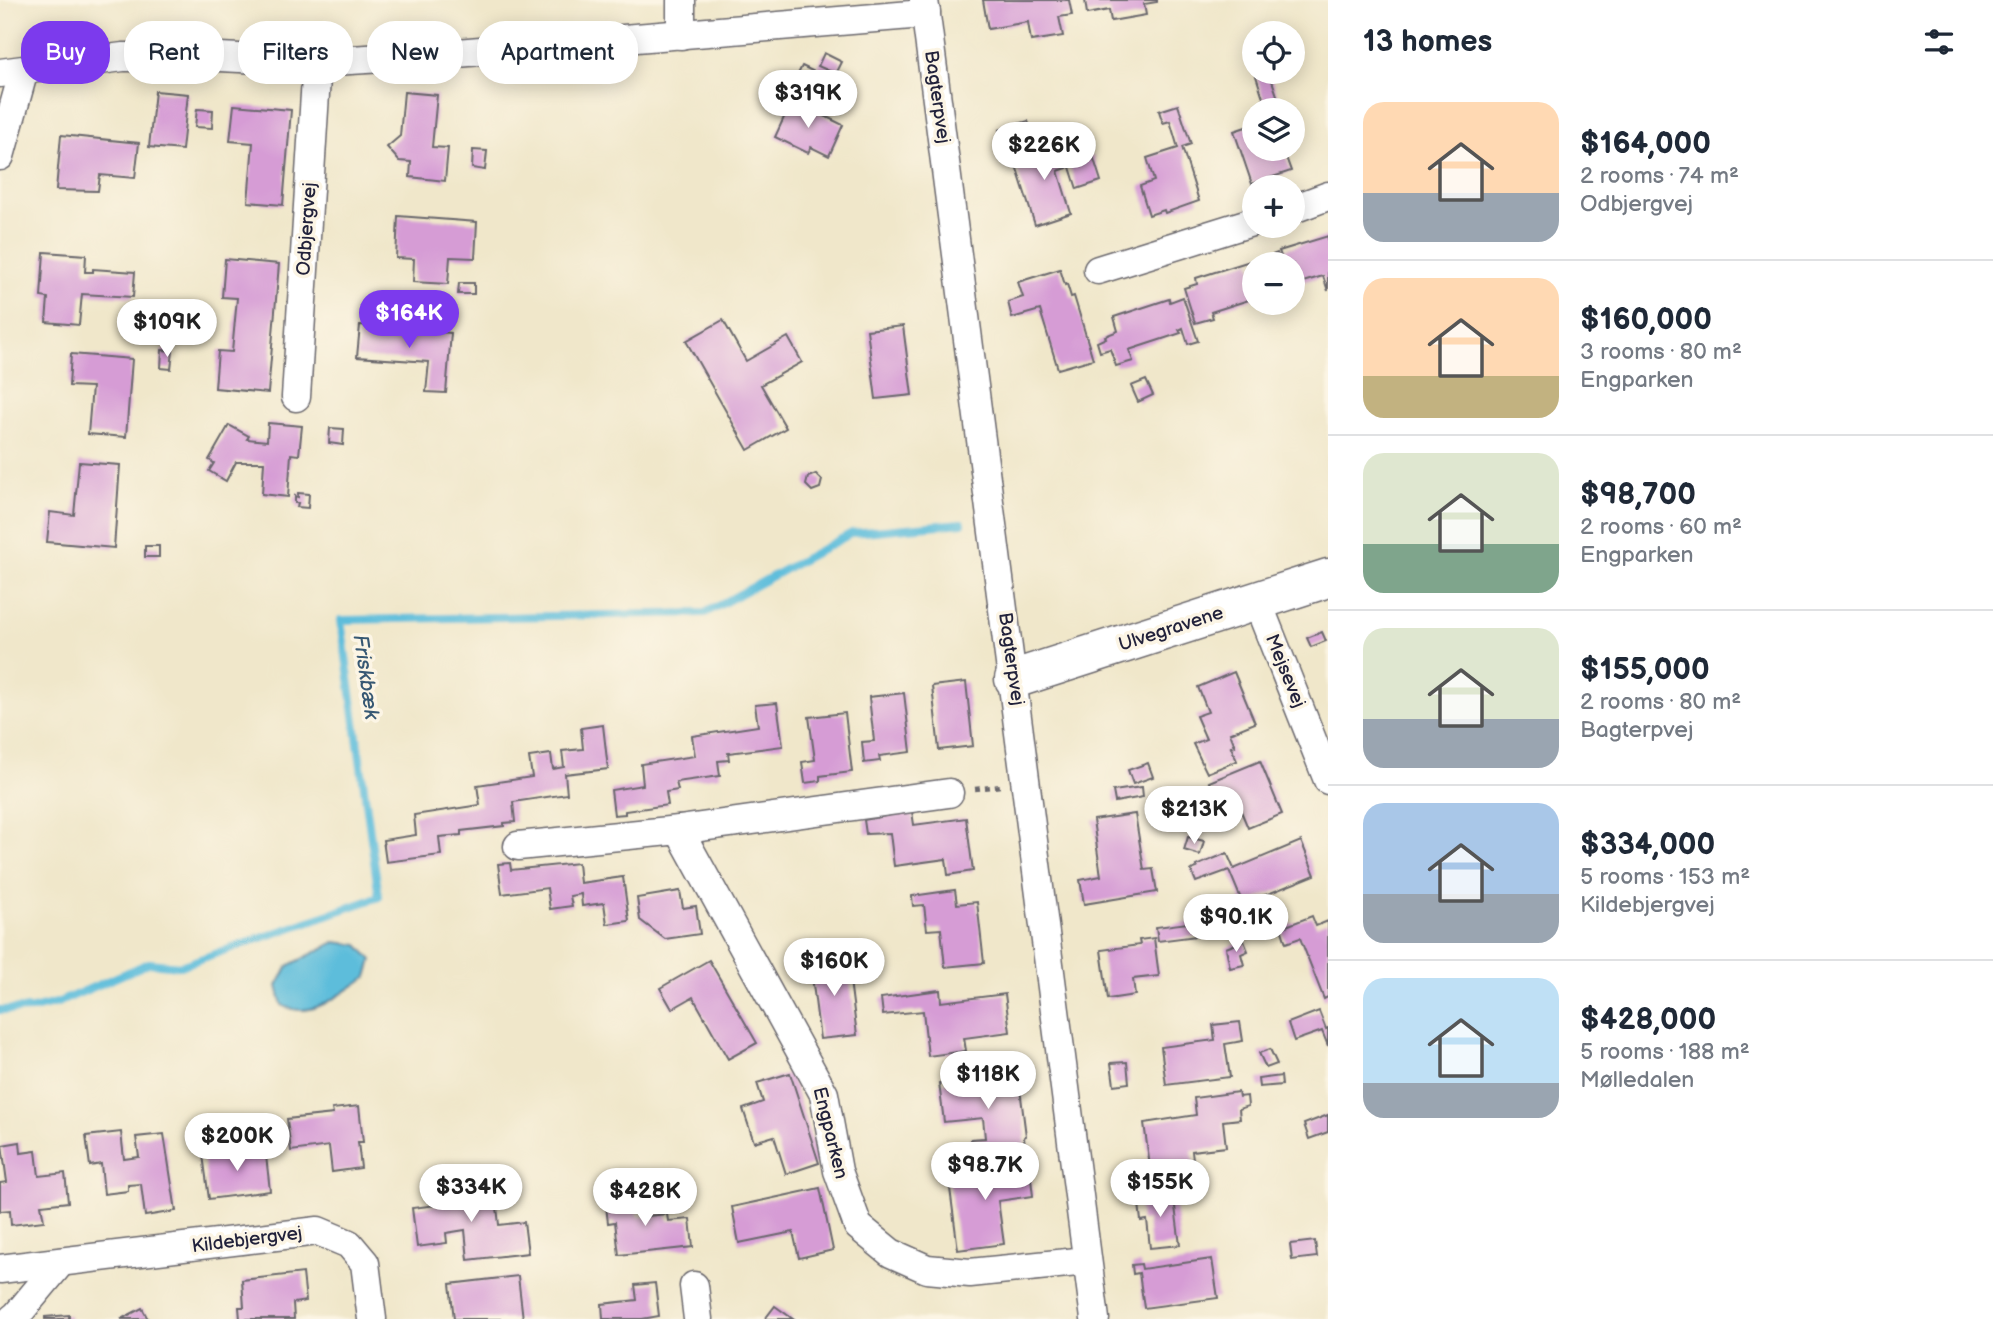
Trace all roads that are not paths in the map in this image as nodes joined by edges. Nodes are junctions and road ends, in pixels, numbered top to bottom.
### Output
1 (681, 0) edge
2 (925, 6) edge
3 (681, 35) junction
4 (238, 58) edge
5 (353, 59) edge
6 (12, 71) edge
7 (316, 84) edge
8 (0, 156) edge
9 (1328, 196) edge
10 (1305, 205) edge
11 (1242, 225) edge
12 (1098, 270) dead end
13 (296, 397) dead end
14 (1328, 578) edge
15 (1257, 601) junction
16 (1014, 679) junction
17 (1327, 774) edge
18 (949, 793) road end
19 (679, 830) junction
20 (518, 846) dead end
21 (1087, 1261) junction
22 (61, 1262) junction
23 (0, 1269) edge
24 (694, 1286) dead end
25 (12, 1319) edge
26 (372, 1319) edge
27 (698, 1319) edge
28 (1095, 1319) edge

1 - 3 street
2 - 3 street
2 - 16 street, Bagterpvej
3 - 5 street
4 - 6 street
6 - 8 street
7 - 13 street, Odbjergvej
9 - 10 street
11 - 12 street
14 - 15 street, Ulvegravene
15 - 16 street, Ulvegravene
15 - 17 street, Mejsevej
16 - 21 street, Bagterpvej
18 - 19 street
19 - 20 street
19 - 21 street, Engparken
21 - 28 street, Bagterpvej
22 - 23 street, Kildebjergvej
22 - 25 street
22 - 26 street, Kildebjergvej
24 - 27 street

